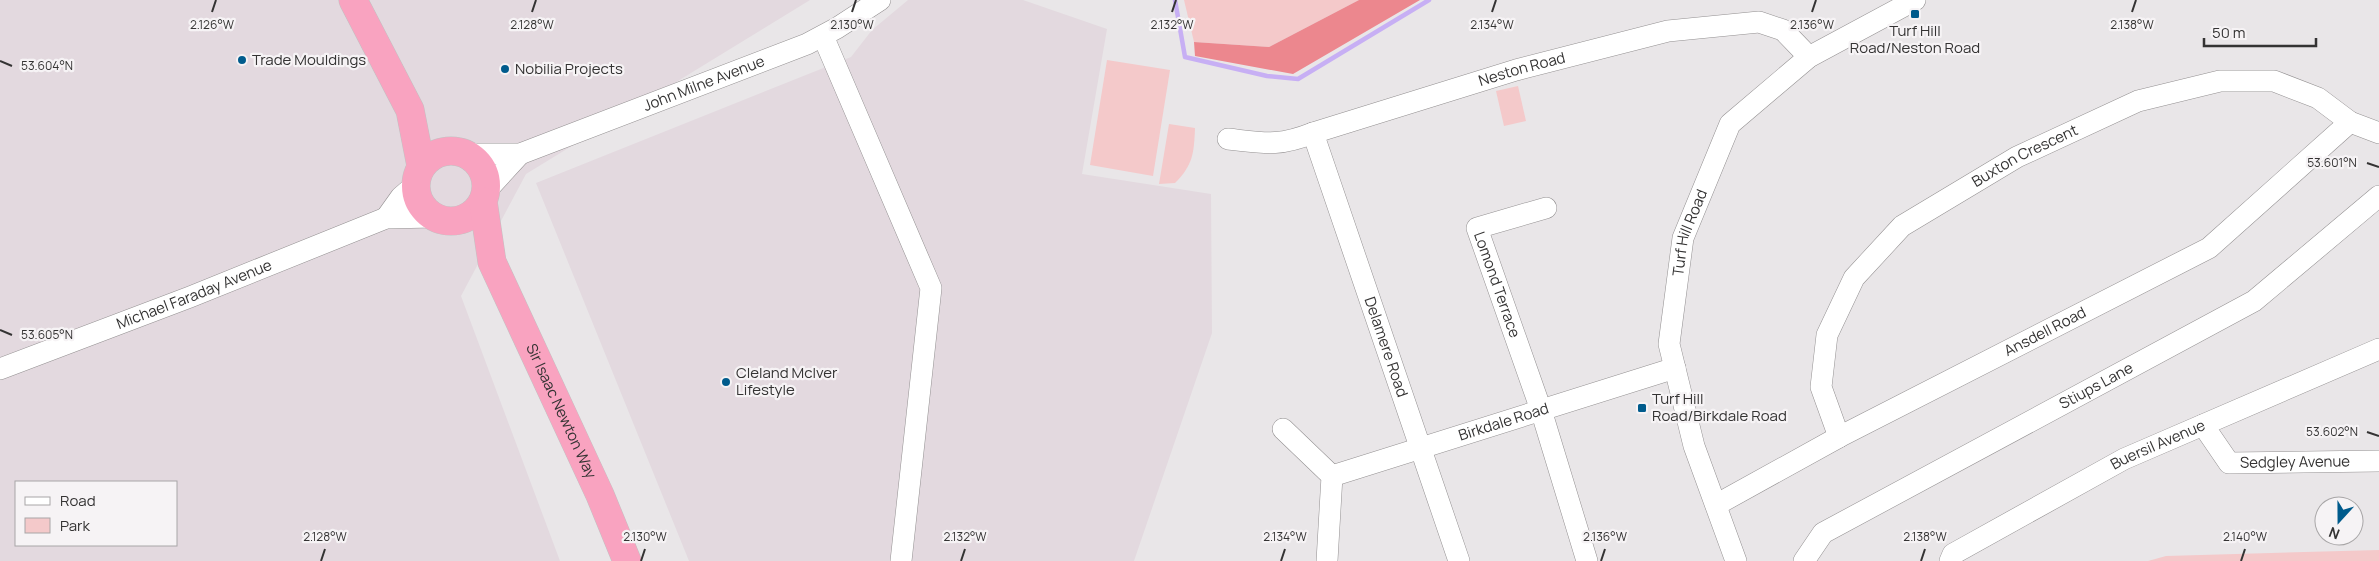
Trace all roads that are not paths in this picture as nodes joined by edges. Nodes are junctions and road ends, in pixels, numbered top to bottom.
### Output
1 (353, 0) edge
2 (880, 0) edge
3 (1914, 0) edge
4 (823, 36) junction
5 (1809, 57) junction
6 (410, 110) junction
7 (2350, 122) junction
8 (1313, 133) junction
9 (2379, 133) edge
10 (1228, 139) dead end
11 (460, 152) junction
12 (520, 154) junction
13 (418, 176) junction
14 (485, 196) junction
15 (2379, 196) edge
16 (1546, 208) dead end
17 (386, 218) junction
18 (441, 219) junction
19 (492, 262) junction
20 (2379, 349) edge
21 (1675, 368) junction
22 (0, 369) edge
23 (1541, 410) junction
24 (2203, 425) junction
25 (1283, 429) dead end
26 (1840, 437) junction
27 (1422, 448) junction
28 (2379, 461) edge
29 (1332, 476) junction
30 (1716, 505) junction
31 (628, 561) edge
32 (900, 561) edge
33 (1327, 561) edge
34 (1459, 561) edge
35 (1587, 561) edge
36 (1736, 561) edge
37 (1804, 561) edge
38 (1950, 561) edge

1 - 6 highway
2 - 4 street, John Milne Avenue
3 - 5 street, Turf Hill Road
4 - 12 street, John Milne Avenue
4 - 32 street
5 - 8 street, Neston Road
5 - 21 street, Turf Hill Road
6 - 11 highway
6 - 13 highway
7 - 9 street, Buxton Crescent
7 - 26 street, Ansdell Road
7 - 26 street, Buxton Crescent
8 - 10 street, Neston Road
8 - 27 street, Delamere Road
11 - 12 street, John Milne Avenue
11 - 13 highway
11 - 14 highway
12 - 14 street, John Milne Avenue
13 - 17 street
13 - 18 highway
14 - 18 highway
14 - 19 highway, Sir Isaac Newton Way
15 - 37 street, Stiups Lane
16 - 23 street, Lomond Terrace
17 - 18 street
17 - 22 street, Michael Faraday Avenue
18 - 19 highway, Sir Isaac Newton Way
19 - 31 highway, Sir Isaac Newton Way
20 - 24 street, Buersil Avenue
21 - 23 street, Birkdale Road
21 - 30 street, Turf Hill Road
23 - 27 street, Birkdale Road
23 - 35 street
24 - 28 street, Sedgley Avenue
24 - 38 street, Buersil Avenue
25 - 29 street
26 - 30 street, Ansdell Road
27 - 29 street, Birkdale Road
27 - 34 street, Delamere Road
29 - 33 street
30 - 36 street, Turf Hill Road

